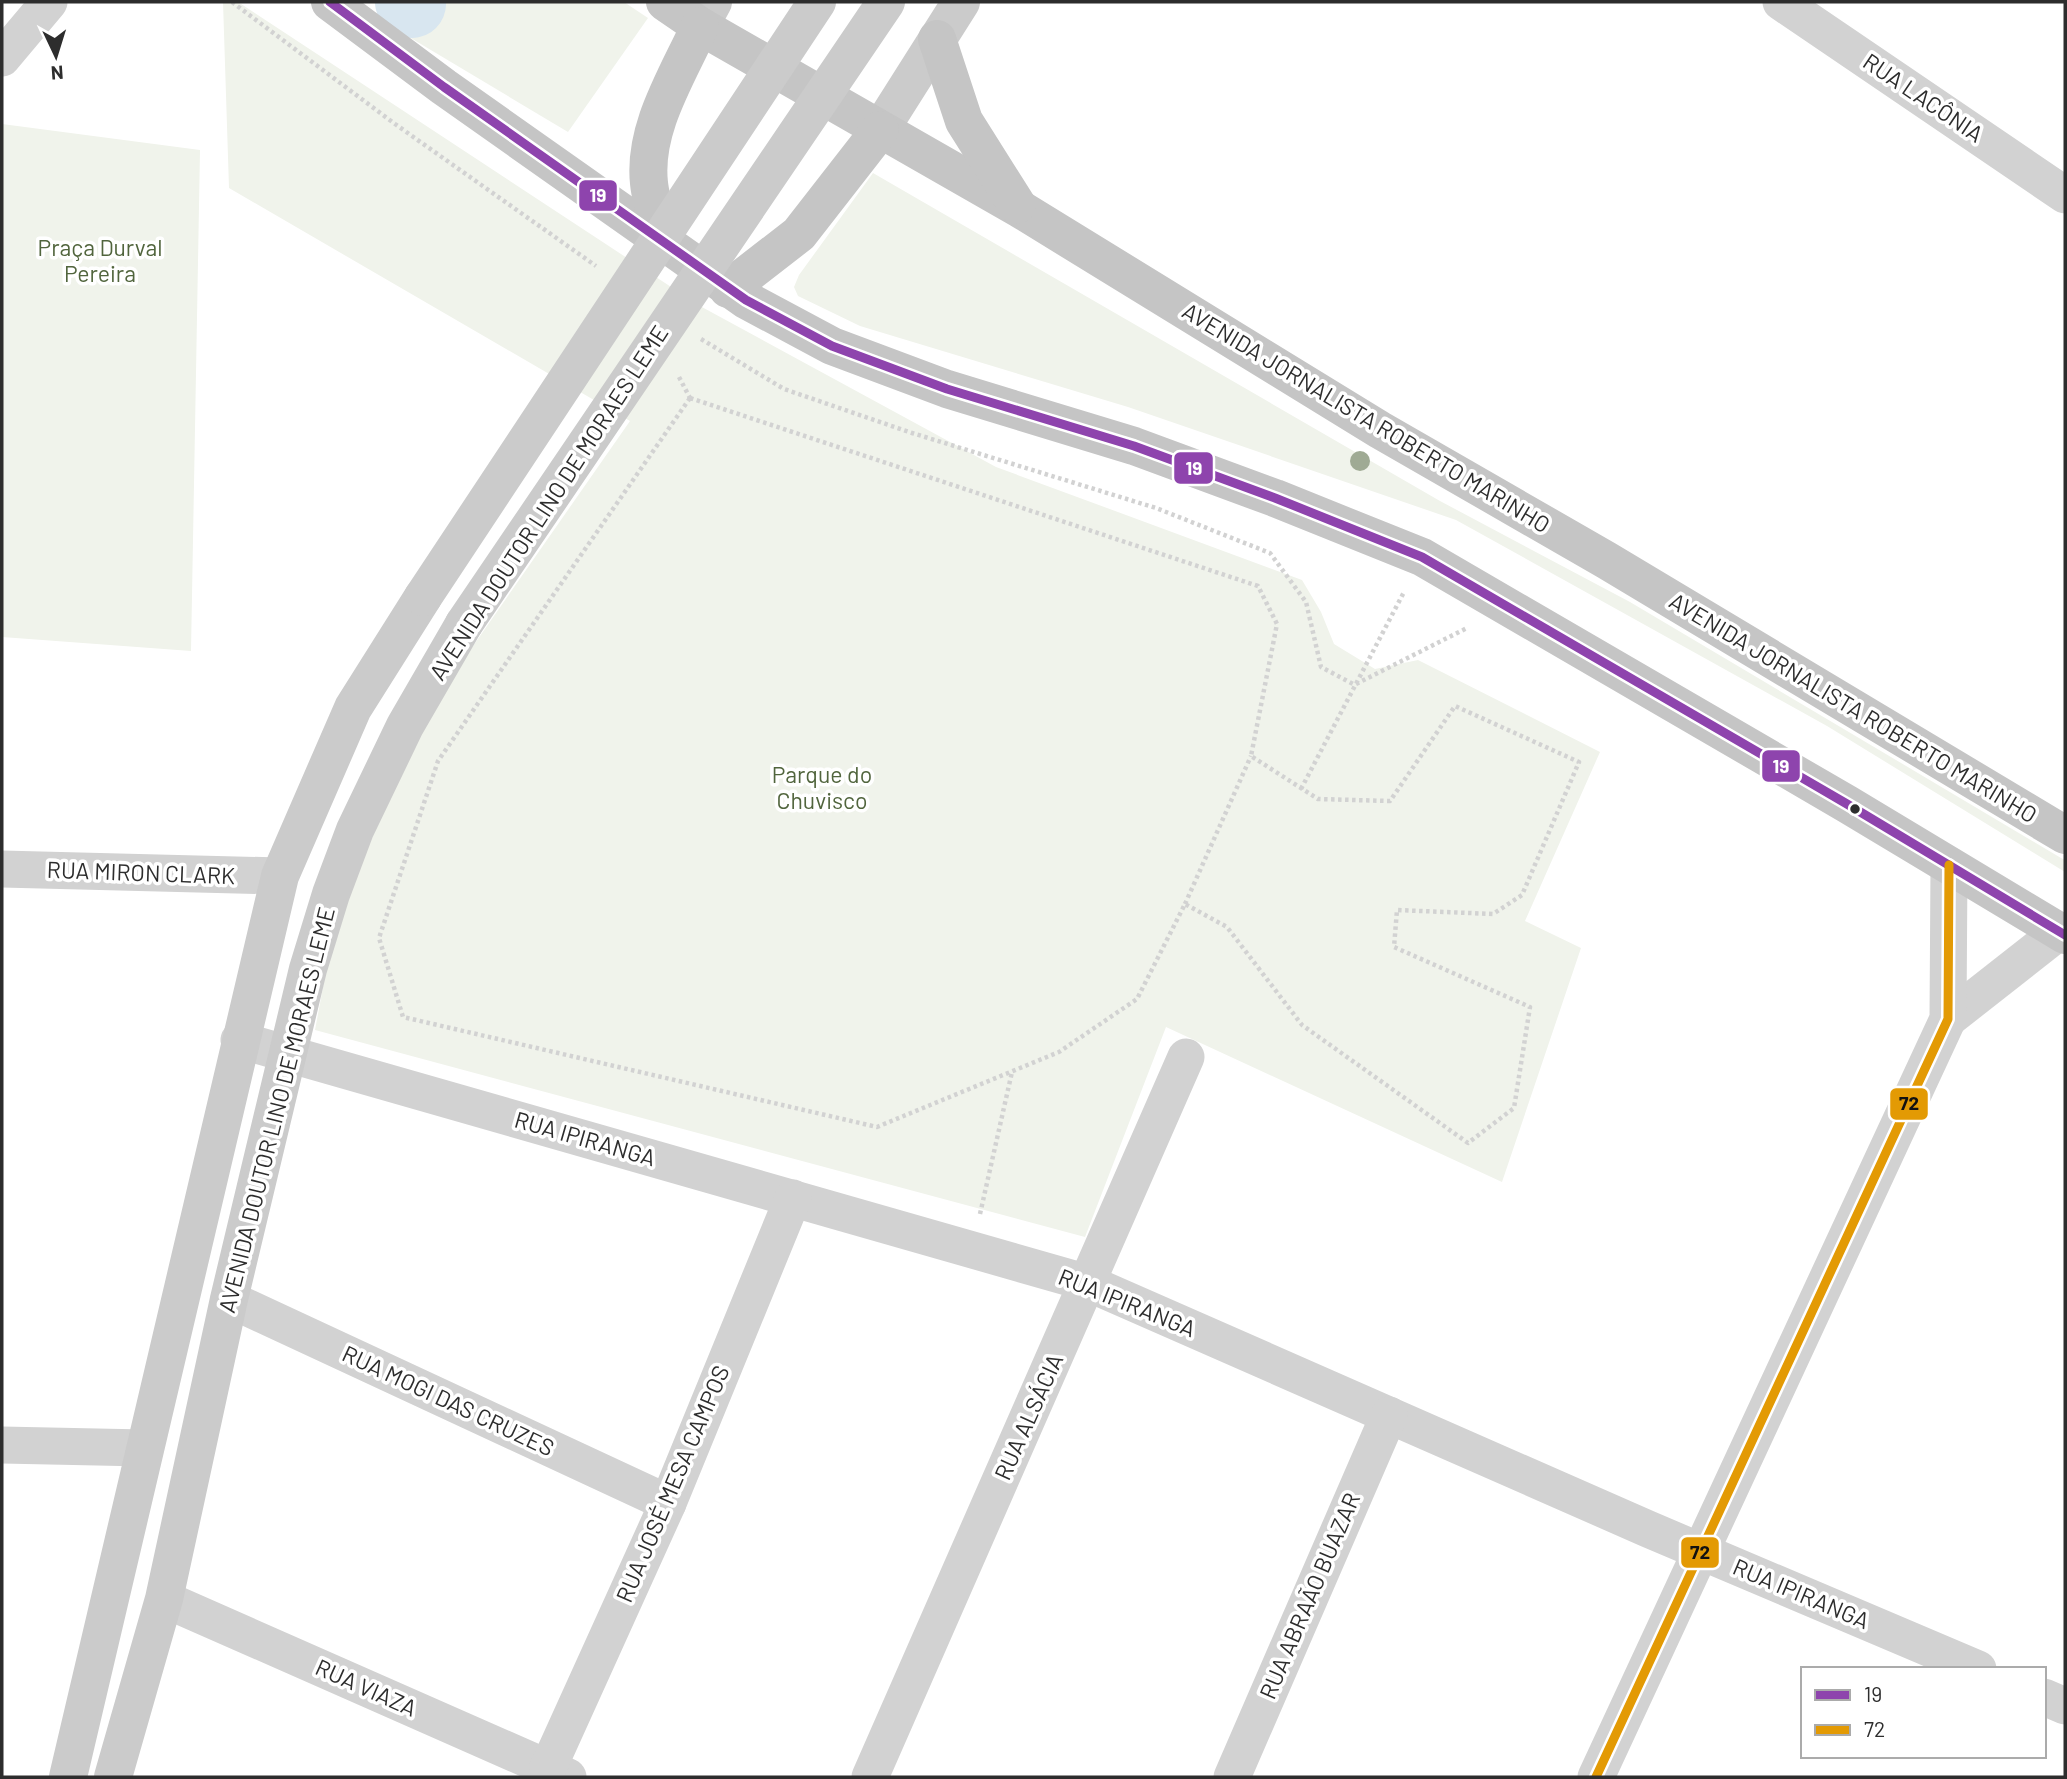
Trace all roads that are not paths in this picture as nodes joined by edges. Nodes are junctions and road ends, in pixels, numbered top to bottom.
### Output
1 (49, 2) edge
2 (330, 2) edge
3 (665, 2) edge
4 (817, 2) edge
5 (886, 2) edge
6 (961, 2) edge
7 (1782, 2) edge
8 (707, 14) edge
9 (937, 39) junction
10 (2, 58) edge
11 (880, 130) junction
12 (2065, 195) edge
13 (1020, 209) junction
14 (665, 246) junction
15 (728, 289) junction
16 (2065, 835) edge
17 (1950, 865) junction
18 (2, 869) edge
19 (280, 876) junction
20 (2063, 933) edge
21 (1948, 1019) junction
22 (239, 1040) junction
23 (288, 1055) junction
24 (1186, 1057) dead end
25 (793, 1198) junction
26 (1088, 1283) junction
27 (229, 1299) junction
28 (1389, 1415) junction
29 (2, 1445) edge
30 (145, 1448) junction
31 (668, 1503) junction
32 (1702, 1552) junction
33 (164, 1598) junction
34 (1973, 1667) edge
35 (2046, 1698) edge
36 (2065, 1706) edge
37 (558, 1772) edge
38 (68, 1777) edge
39 (114, 1777) edge
40 (870, 1777) edge
41 (1232, 1777) edge
42 (1596, 1777) edge

1 - 10 street
2 - 14 main road
3 - 8 main road, AVENIDA JORNALISTA ROBERTO MARINHO
4 - 19 street, bridge
5 - 23 street, AVENIDA DOUTOR LINO DE MORAES LEME, bridge
6 - 9 street
7 - 12 street, RUA LACÔNIA
8 - 11 main road, AVENIDA JORNALISTA ROBERTO MARINHO
8 - 14 main road
9 - 11 street
9 - 13 main road
11 - 13 main road, AVENIDA JORNALISTA ROBERTO MARINHO
11 - 15 main road
13 - 16 main road, AVENIDA JORNALISTA ROBERTO MARINHO
14 - 15 main road
15 - 17 main road
17 - 20 main road
17 - 21 street
18 - 19 street, RUA MIRON CLARK
19 - 22 street
20 - 21 street
21 - 32 street
22 - 23 street, RUA IPIRANGA
22 - 30 street
23 - 25 street, RUA IPIRANGA
23 - 27 street, AVENIDA DOUTOR LINO DE MORAES LEME
24 - 26 street, RUA ALSÁCIA
25 - 26 street, RUA IPIRANGA
25 - 31 street, RUA JOSÉ MESA CAMPOS
26 - 28 street, RUA IPIRANGA
26 - 40 street, RUA ALSÁCIA
27 - 31 street, RUA MOGI DAS CRUZES
27 - 33 street, AVENIDA DOUTOR LINO DE MORAES LEME
28 - 32 street, RUA IPIRANGA
28 - 41 street, RUA ABRAÃO BUAZAR
29 - 30 street
30 - 38 street
31 - 37 street, RUA JOSÉ MESA CAMPOS
32 - 34 street, RUA IPIRANGA
32 - 42 street
33 - 37 street, RUA VIAZA
33 - 39 street, AVENIDA DOUTOR LINO DE MORAES LEME
35 - 36 street

